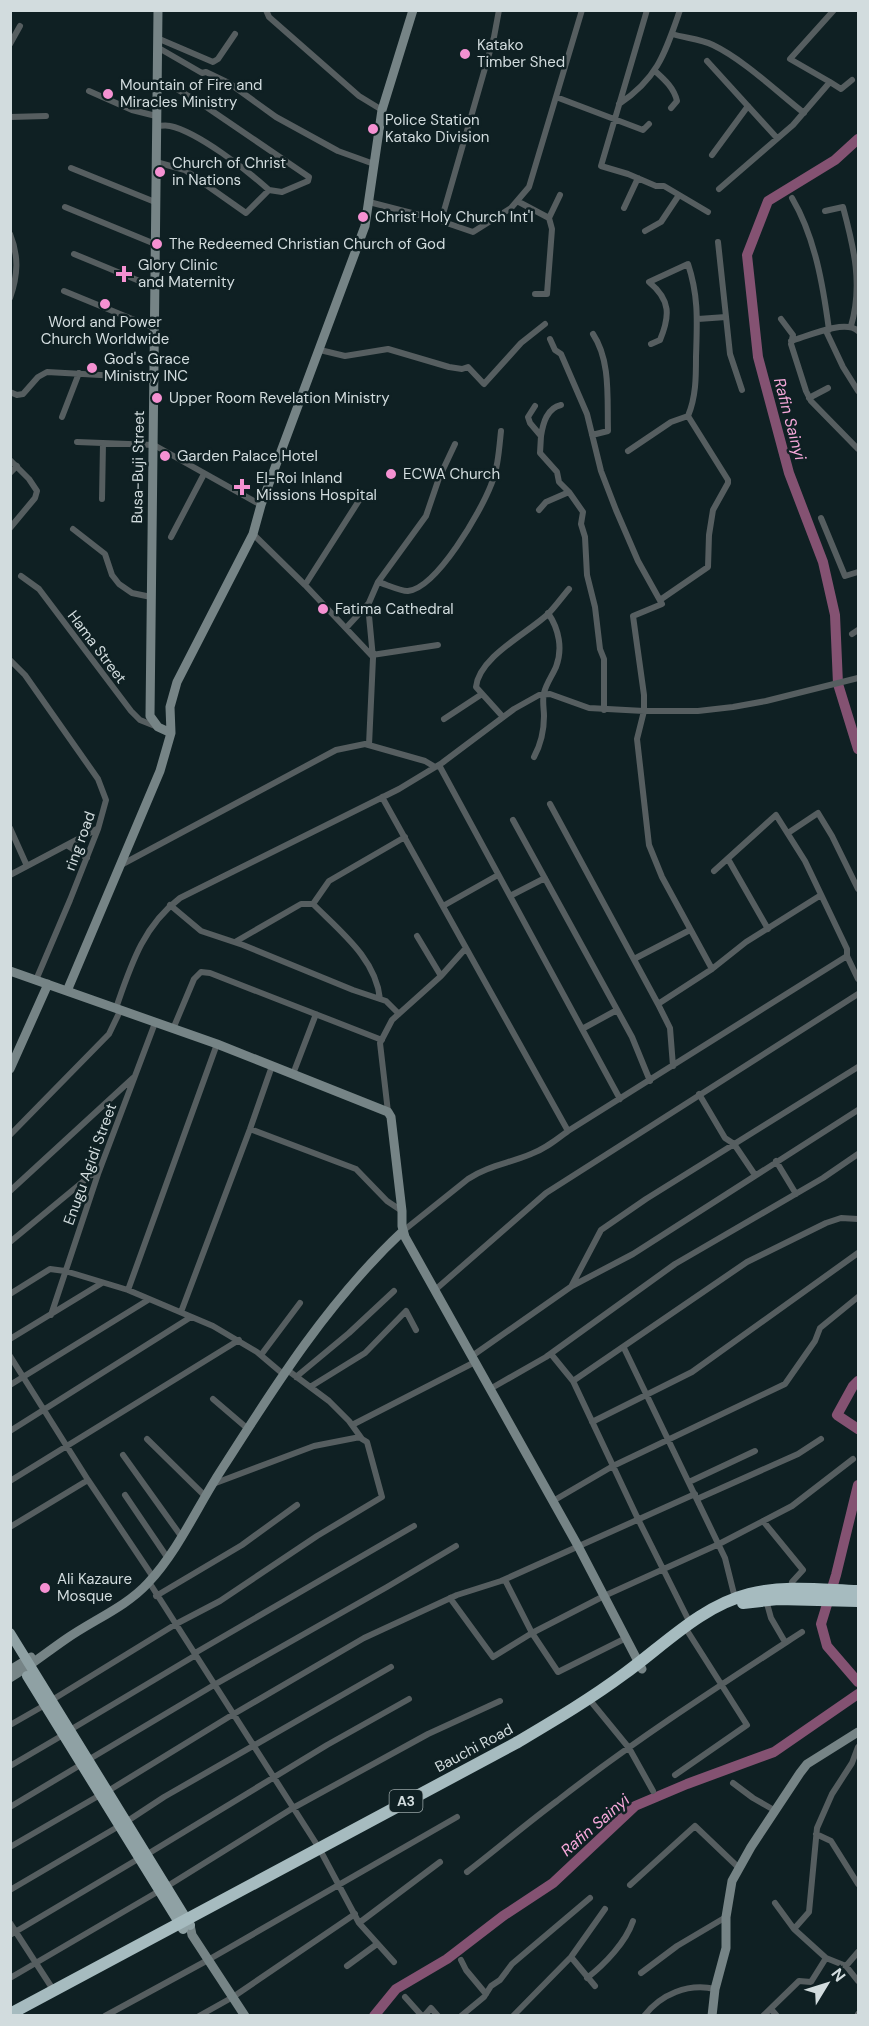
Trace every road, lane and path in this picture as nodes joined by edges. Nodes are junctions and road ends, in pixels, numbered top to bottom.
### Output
1 (158, 10) edge
2 (412, 10) edge
3 (499, 10) edge
4 (582, 10) edge
5 (647, 10) edge
6 (680, 10) edge
7 (834, 10) edge
8 (267, 11) edge
9 (20, 26) dead end
10 (235, 34) dead end
11 (672, 34) junction
12 (157, 43) junction
13 (10, 44) edge
14 (707, 61) dead end
15 (655, 71) junction
16 (852, 80) dead end
17 (830, 82) junction
18 (157, 87) junction
19 (89, 91) dead end
20 (556, 97) junction
21 (619, 104) junction
22 (748, 106) junction
23 (671, 108) dead end
24 (382, 110) junction
25 (804, 113) junction
26 (46, 116) dead end
27 (156, 116) junction
28 (10, 117) edge
29 (615, 118) junction
30 (649, 124) dead end
31 (156, 126) junction
32 (777, 138) junction
33 (712, 155) dead end
34 (156, 162) junction
35 (374, 164) junction
36 (71, 168) dead end
37 (638, 178) junction
38 (719, 189) dead end
39 (269, 190) junction
40 (560, 195) dead end
41 (679, 195) junction
42 (792, 198) dead end
43 (517, 201) junction
44 (155, 202) junction
45 (369, 202) junction
46 (65, 207) dead end
47 (624, 208) dead end
48 (825, 211) dead end
49 (708, 212) dead end
50 (549, 218) junction
51 (441, 221) junction
52 (645, 231) dead end
53 (10, 234) edge
54 (718, 242) dead end
55 (155, 244) junction
56 (74, 254) dead end
57 (154, 287) junction
58 (64, 291) dead end
59 (535, 294) dead end
60 (10, 298) edge
61 (726, 317) junction
62 (698, 319) junction
63 (781, 319) dead end
64 (546, 324) dead end
65 (851, 326) junction
66 (154, 328) junction
67 (827, 330) junction
68 (858, 331) edge
69 (593, 334) dead end
70 (550, 339) dead end
71 (791, 341) junction
72 (651, 344) dead end
73 (320, 350) junction
74 (79, 373) junction
75 (153, 378) junction
76 (828, 388) dead end
77 (742, 390) dead end
78 (858, 391) edge
79 (10, 392) edge
80 (809, 398) junction
81 (561, 405) dead end
82 (535, 406) dead end
83 (688, 416) junction
84 (62, 417) dead end
85 (501, 431) dead end
86 (592, 435) junction
87 (541, 436) junction
88 (77, 442) dead end
89 (103, 443) junction
90 (455, 444) dead end
91 (154, 445) junction
92 (858, 449) edge
93 (628, 451) dead end
94 (10, 460) edge
95 (17, 466) junction
96 (10, 473) edge
97 (204, 474) junction
98 (569, 492) junction
99 (102, 498) dead end
100 (360, 499) dead end
101 (261, 505) junction
102 (539, 510) dead end
103 (821, 518) dead end
104 (10, 528) edge
105 (73, 529) dead end
106 (253, 534) junction
107 (171, 537) dead end
108 (858, 572) edge
109 (21, 576) dead end
110 (378, 582) junction
111 (305, 585) junction
112 (569, 589) dead end
113 (151, 597) junction
114 (660, 600) junction
115 (368, 604) junction
116 (548, 614) junction
117 (346, 628) junction
118 (858, 630) edge
119 (852, 634) dead end
120 (438, 645) dead end
121 (373, 656) junction
122 (10, 660) edge
123 (857, 678) edge
124 (482, 694) junction
125 (543, 694) junction
126 (604, 710) junction
127 (644, 711) junction
128 (503, 717) junction
129 (444, 719) dead end
130 (158, 727) junction
131 (171, 733) junction
132 (369, 745) junction
133 (534, 757) dead end
134 (437, 766) junction
135 (382, 797) junction
136 (550, 804) dead end
137 (513, 820) dead end
138 (10, 828) edge
139 (98, 829) junction
140 (788, 833) junction
141 (405, 837) junction
142 (68, 846) junction
143 (87, 858) junction
144 (728, 859) junction
145 (27, 866) junction
146 (119, 866) junction
147 (714, 871) dead end
148 (10, 875) edge
149 (498, 875) junction
150 (545, 878) junction
151 (858, 888) edge
152 (510, 896) junction
153 (821, 896) junction
154 (314, 904) junction
155 (170, 905) junction
156 (443, 906) junction
157 (768, 929) junction
158 (690, 930) junction
159 (417, 936) dead end
160 (235, 942) junction
161 (466, 948) junction
162 (847, 956) junction
163 (634, 959) junction
164 (712, 969) junction
165 (10, 971) edge
166 (441, 976) junction
167 (858, 979) edge
168 (36, 980) junction
169 (48, 984) junction
170 (66, 991) junction
171 (858, 994) edge
172 (380, 999) junction
173 (658, 1004) junction
174 (118, 1009) junction
175 (617, 1010) junction
176 (316, 1014) junction
177 (399, 1014) junction
178 (155, 1023) junction
179 (173, 1029) junction
180 (582, 1029) junction
181 (382, 1040) junction
182 (217, 1044) junction
183 (272, 1066) junction
184 (673, 1066) junction
185 (858, 1067) edge
186 (10, 1070) edge
187 (293, 1074) junction
188 (135, 1076) junction
189 (650, 1081) junction
190 (699, 1094) junction
191 (620, 1099) junction
192 (858, 1110) edge
193 (388, 1112) junction
194 (250, 1129) junction
195 (568, 1131) junction
196 (10, 1135) edge
197 (734, 1144) junction
198 (858, 1154) edge
199 (776, 1161) junction
200 (99, 1173) junction
201 (755, 1175) junction
202 (10, 1191) edge
203 (796, 1194) junction
204 (402, 1211) junction
205 (858, 1219) edge
206 (403, 1231) junction
207 (10, 1242) edge
208 (858, 1253) edge
209 (65, 1271) junction
210 (102, 1283) junction
211 (572, 1286) junction
212 (128, 1290) junction
213 (435, 1290) junction
214 (394, 1291) dead end
215 (10, 1294) edge
216 (858, 1297) edge
217 (148, 1300) junction
218 (300, 1303) dead end
219 (181, 1312) junction
220 (51, 1316) junction
221 (191, 1317) junction
222 (416, 1330) dead end
223 (10, 1339) edge
224 (239, 1340) junction
225 (624, 1348) junction
226 (261, 1354) junction
227 (550, 1354) junction
228 (10, 1356) edge
229 (474, 1359) junction
230 (284, 1372) junction
231 (23, 1377) junction
232 (296, 1377) junction
233 (573, 1381) junction
234 (10, 1385) edge
235 (310, 1388) junction
236 (490, 1389) junction
237 (647, 1394) junction
238 (213, 1400) dead end
239 (44, 1411) junction
240 (592, 1422) junction
241 (352, 1425) junction
242 (248, 1429) junction
243 (10, 1431) edge
244 (360, 1437) junction
245 (821, 1439) dead end
246 (147, 1440) dead end
247 (669, 1440) junction
248 (67, 1446) junction
249 (755, 1451) dead end
250 (123, 1455) dead end
251 (853, 1459) dead end
252 (613, 1466) junction
253 (88, 1480) junction
254 (10, 1481) edge
255 (689, 1482) junction
256 (213, 1484) junction
257 (125, 1495) dead end
258 (205, 1496) junction
259 (696, 1497) junction
260 (553, 1501) junction
261 (297, 1504) dead end
262 (638, 1519) junction
263 (763, 1521) junction
264 (414, 1526) dead end
265 (10, 1527) edge
266 (181, 1536) junction
267 (718, 1544) junction
268 (456, 1546) dead end
269 (578, 1546) junction
270 (167, 1557) junction
271 (663, 1569) junction
272 (151, 1580) junction
273 (505, 1580) junction
274 (794, 1593) junction
275 (156, 1596) junction
276 (604, 1596) junction
277 (853, 1596) edge
278 (450, 1598) junction
279 (735, 1598) junction
280 (766, 1600) junction
281 (176, 1624) junction
282 (689, 1628) junction
283 (802, 1632) dead end
284 (10, 1633) edge
285 (532, 1633) junction
286 (626, 1638) junction
287 (786, 1642) junction
288 (10, 1647) edge
289 (195, 1654) junction
290 (25, 1665) junction
291 (391, 1666) dead end
292 (640, 1666) junction
293 (10, 1670) edge
294 (10, 1678) edge
295 (721, 1684) junction
296 (214, 1685) junction
297 (410, 1699) dead end
298 (500, 1701) dead end
299 (48, 1702) junction
300 (593, 1704) junction
301 (232, 1714) junction
302 (10, 1725) edge
303 (858, 1732) edge
304 (66, 1733) junction
305 (252, 1746) junction
306 (630, 1748) junction
307 (858, 1748) edge
308 (85, 1762) junction
309 (10, 1766) edge
310 (675, 1775) dead end
311 (274, 1778) junction
312 (734, 1783) dead end
313 (653, 1791) dead end
314 (104, 1793) junction
315 (10, 1807) edge
316 (293, 1808) junction
317 (774, 1810) junction
318 (457, 1817) dead end
319 (123, 1824) junction
320 (816, 1834) junction
321 (10, 1847) edge
322 (320, 1851) junction
323 (142, 1857) junction
324 (440, 1862) dead end
325 (739, 1868) junction
326 (467, 1872) dead end
327 (858, 1884) edge
328 (339, 1885) junction
329 (630, 1885) dead end
330 (162, 1889) junction
331 (10, 1890) edge
332 (590, 1898) dead end
333 (775, 1903) dead end
334 (605, 1909) dead end
335 (355, 1914) junction
336 (726, 1917) junction
337 (633, 1920) dead end
338 (10, 1923) edge
339 (359, 1923) junction
340 (186, 1926) junction
341 (794, 1929) junction
342 (13, 1934) edge
343 (377, 1944) junction
344 (858, 1952) edge
345 (571, 1957) junction
346 (826, 1958) junction
347 (208, 1960) junction
348 (461, 1960) dead end
349 (394, 1962) dead end
350 (35, 1964) junction
351 (347, 1966) dead end
352 (846, 1966) junction
353 (641, 1973) dead end
354 (10, 1978) edge
355 (587, 1978) junction
356 (858, 1981) edge
357 (595, 1986) dead end
358 (715, 1989) junction
359 (55, 1991) junction
360 (486, 1994) junction
361 (233, 1997) junction
362 (405, 1997) dead end
363 (771, 2009) junction
364 (14, 2011) edge
365 (105, 2016) edge
366 (199, 2016) edge
367 (245, 2016) edge
368 (423, 2016) edge
369 (438, 2016) edge
370 (461, 2016) edge
371 (513, 2016) edge
372 (644, 2016) edge
373 (712, 2016) edge
374 (764, 2016) edge
375 (777, 2016) edge

1 - 12 street, Busa-Buji Street
2 - 24 street
3 - 51 street
4 - 20 street
5 - 21 street
6 - 11 street
7 - 17 street
8 - 24 street
9 - 13 street
10 - 12 street
11 - 15 street
11 - 25 street
12 - 18 street, Busa-Buji Street
12 - 35 street
14 - 22 street
15 - 21 street
15 - 23 street
16 - 17 street
17 - 25 street
18 - 27 street, Busa-Buji Street
18 - 39 street
19 - 27 street
20 - 29 street
20 - 43 street
21 - 29 street
22 - 32 street
22 - 33 street
24 - 35 street
25 - 32 street
26 - 28 street
27 - 31 street, Busa-Buji Street
29 - 30 street
29 - 37 street
31 - 34 street, Busa-Buji Street
31 - 39 street
32 - 38 street
34 - 39 street
34 - 44 street, Busa-Buji Street
35 - 45 street
36 - 44 street
37 - 41 street
37 - 47 street
40 - 50 street
41 - 49 street
41 - 52 street
42 - 67 street
43 - 50 street
43 - 51 street
44 - 55 street, Busa-Buji Street
45 - 51 street
45 - 73 street
46 - 55 street
48 - 65 street
50 - 59 street
53 - 60 street
54 - 61 street
55 - 57 street, Busa-Buji Street
56 - 57 street
57 - 66 street, Busa-Buji Street
58 - 66 street
61 - 62 street
61 - 77 street
62 - 72 street
62 - 83 street
63 - 71 street
64 - 73 street
65 - 67 street
65 - 68 street
66 - 75 street, Busa-Buji Street
67 - 71 street
67 - 78 street
69 - 86 street
70 - 86 street
71 - 80 street
73 - 101 street
74 - 75 street
74 - 79 street
74 - 84 street
75 - 91 street, Busa-Buji Street
76 - 80 street
80 - 92 street
81 - 87 street
82 - 87 street
83 - 93 street
83 - 114 street
85 - 110 street
86 - 114 street
87 - 98 street
88 - 89 street
89 - 91 street
89 - 99 street
90 - 110 street
91 - 97 street
91 - 113 street, Busa-Buji Street
94 - 95 street
95 - 96 street
95 - 104 street
97 - 101 street
97 - 107 street
98 - 102 street
98 - 126 street
100 - 111 street
101 - 106 street
103 - 108 street
105 - 113 street
106 - 111 street
106 - 131 street
109 - 130 street, Hama Street
110 - 115 street
111 - 117 street
112 - 116 street
113 - 130 street, Busa-Buji Street
114 - 127 street
115 - 117 street
115 - 121 street
116 - 124 street
116 - 125 street
117 - 121 street
118 - 119 street
120 - 121 street
121 - 132 street
122 - 139 street, ring road
123 - 127 street
124 - 128 street
124 - 129 street
125 - 126 street
125 - 128 street
125 - 133 street
126 - 127 street
127 - 158 street
128 - 134 street
130 - 131 street
131 - 146 street
132 - 134 street
132 - 146 street
134 - 135 street
134 - 149 street
135 - 141 street
135 - 155 street
136 - 163 street
137 - 150 street
138 - 145 street
139 - 142 street
139 - 143 street, ring road
140 - 144 street
140 - 151 street
140 - 153 street
141 - 154 street
141 - 156 street
142 - 143 street
142 - 145 street
143 - 168 street, ring road
144 - 147 street
144 - 157 street
145 - 148 street
146 - 170 street
149 - 152 street
149 - 156 street
150 - 152 street
150 - 175 street
152 - 180 street
153 - 157 street
153 - 162 street
154 - 160 street
154 - 172 street
155 - 160 street
155 - 174 street
156 - 161 street
157 - 164 street
158 - 163 street
158 - 164 street
159 - 166 street
160 - 172 street
161 - 166 street
161 - 195 street
162 - 167 street
162 - 184 street
163 - 173 street
164 - 173 street
165 - 168 street
166 - 177 street
168 - 169 street
169 - 170 street
169 - 186 street
170 - 174 street
171 - 190 street
172 - 177 street
173 - 184 street
174 - 178 street
174 - 196 street
175 - 180 street
175 - 189 street
176 - 179 street
176 - 181 street
176 - 187 street
177 - 181 street
178 - 179 street
178 - 188 street, Enugu Agidi Street
179 - 182 street
180 - 191 street
181 - 193 street
182 - 183 street
182 - 212 street
183 - 187 street
183 - 194 street
184 - 189 street
185 - 197 street
187 - 193 street
188 - 200 street, Enugu Agidi Street
188 - 202 street
189 - 191 street
190 - 197 street
190 - 213 street
191 - 195 street
192 - 199 street
193 - 204 street
194 - 204 street
194 - 219 street
195 - 206 street
197 - 201 street
197 - 211 street
198 - 203 street
199 - 201 street
199 - 203 street
200 - 207 street
200 - 209 street, Enugu Agidi Street
201 - 211 street
203 - 227 street
204 - 206 street
205 - 225 street
206 - 213 street
206 - 230 street
208 - 237 street
209 - 210 street
209 - 215 street
209 - 220 street, Enugu Agidi Street
210 - 212 street
210 - 220 street
211 - 229 street
212 - 217 street
213 - 229 street
214 - 232 street
216 - 247 street
217 - 219 street
217 - 231 street
218 - 226 street
219 - 221 street
220 - 223 street
221 - 224 street
221 - 239 street
222 - 235 street
224 - 226 street
224 - 248 street
225 - 233 street
225 - 237 street
226 - 230 street
227 - 233 street
227 - 236 street
228 - 231 street
229 - 236 street
229 - 241 street
230 - 232 street
230 - 242 street
231 - 234 street
231 - 239 street
232 - 235 street
233 - 240 street
235 - 241 street
236 - 260 street
237 - 240 street
237 - 247 street
238 - 242 street
239 - 243 street
239 - 248 street
240 - 252 street
241 - 244 street
242 - 256 street
244 - 256 street
244 - 281 street
245 - 259 street
246 - 258 street
247 - 252 street
247 - 255 street
248 - 253 street
248 - 254 street
249 - 255 street
250 - 266 street
251 - 263 street
252 - 260 street
252 - 262 street
253 - 265 street
253 - 272 street
255 - 259 street
256 - 258 street
257 - 270 street
258 - 266 street
259 - 262 street
259 - 267 street
260 - 269 street
261 - 275 street
262 - 269 street
262 - 271 street
263 - 267 street
263 - 274 street
264 - 289 street
266 - 270 street
267 - 271 street
267 - 279 street
268 - 296 street
269 - 273 street
269 - 276 street
270 - 272 street
271 - 276 street
271 - 282 street
272 - 275 street
272 - 290 street
273 - 278 street
273 - 285 street
274 - 277 highway, Bauchi Road / A3
274 - 279 highway, Bauchi Road / A3
274 - 280 highway, Bauchi Road / A3
275 - 281 street
276 - 285 street
276 - 286 street
278 - 285 street
278 - 301 street
279 - 282 highway, Bauchi Road / A3
280 - 282 highway, Bauchi Road / A3
280 - 287 street
281 - 289 street
281 - 299 street
282 - 292 highway, Bauchi Road / A3
282 - 295 street
283 - 287 street
284 - 290 main road
285 - 286 street
286 - 292 street
287 - 295 street
288 - 290 main road
289 - 296 street
289 - 304 street
290 - 293 street
290 - 294 street
290 - 299 main road
291 - 305 street
292 - 300 highway, Bauchi Road / A3
292 - 322 highway, Bauchi Road / A3
295 - 306 street
295 - 310 street
296 - 301 street
296 - 308 street
297 - 311 street
298 - 316 street
299 - 302 street
299 - 304 main road
300 - 306 street
300 - 322 highway, Bauchi Road / A3
301 - 305 street
301 - 314 street
303 - 317 street
304 - 308 main road
304 - 309 street
305 - 311 street
305 - 319 street
306 - 313 street
306 - 326 street
307 - 320 street
308 - 314 main road
308 - 315 street
311 - 316 street
311 - 323 street
312 - 317 street
314 - 319 main road
314 - 321 street
316 - 322 street
316 - 330 street
317 - 325 street
318 - 328 street
319 - 323 main road
319 - 331 street
320 - 327 street
320 - 341 street
322 - 328 street
322 - 340 highway, Bauchi Road / A3
323 - 330 main road
323 - 342 street
324 - 339 street
325 - 329 street
325 - 336 street
328 - 335 street
328 - 347 street
330 - 340 main road
330 - 350 street
332 - 360 street
333 - 341 street
334 - 345 street
335 - 339 street
335 - 361 street
336 - 353 street
336 - 358 street
337 - 355 street
338 - 342 street
339 - 343 street
340 - 347 street
340 - 359 highway, Bauchi Road / A3
340 - 364 highway, Bauchi Road / A3
341 - 346 street
342 - 350 street
343 - 349 street
343 - 351 street
344 - 352 street
345 - 355 street
345 - 371 street
346 - 352 street
346 - 363 street
347 - 361 street
347 - 365 street
348 - 360 street
350 - 354 street
350 - 359 street
352 - 356 street
355 - 357 street
358 - 372 street
358 - 373 street
359 - 364 highway, Bauchi Road / A3
360 - 370 street
361 - 366 street
361 - 367 street
362 - 368 street
363 - 374 street
363 - 375 street
368 - 369 street

